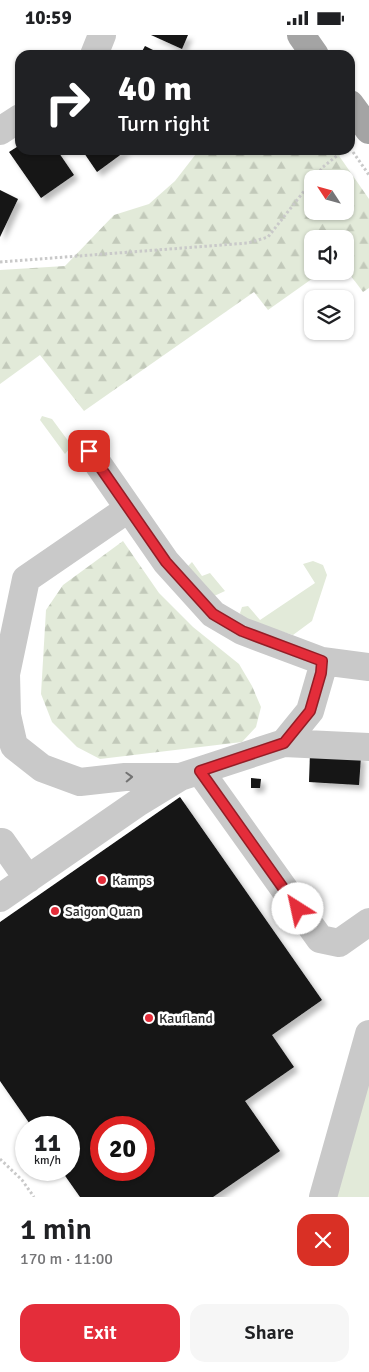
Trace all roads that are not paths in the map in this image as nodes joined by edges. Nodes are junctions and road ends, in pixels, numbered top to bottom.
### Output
1 (102, 35) edge
2 (301, 35) edge
3 (96, 50) edge
4 (312, 50) edge
5 (355, 111) edge
6 (15, 121) edge
7 (0, 131) edge
8 (369, 131) edge
9 (89, 451) dead end
10 (128, 509) junction
11 (322, 661) junction
12 (369, 667) edge
13 (284, 743) junction
14 (369, 747) edge
15 (190, 774) junction
16 (2, 842) dead end
17 (28, 879) junction
18 (0, 898) edge
19 (369, 922) edge
20 (369, 1034) edge
21 (323, 1197) edge

1 - 3 street
2 - 4 main road
5 - 8 main road
6 - 7 street
9 - 10 street
10 - 11 street
10 -> 15 street
11 - 12 street
11 - 13 street
13 - 14 street
13 - 15 street
15 - 17 street
15 - 19 street
16 - 17 street
17 - 18 street
20 - 21 street

